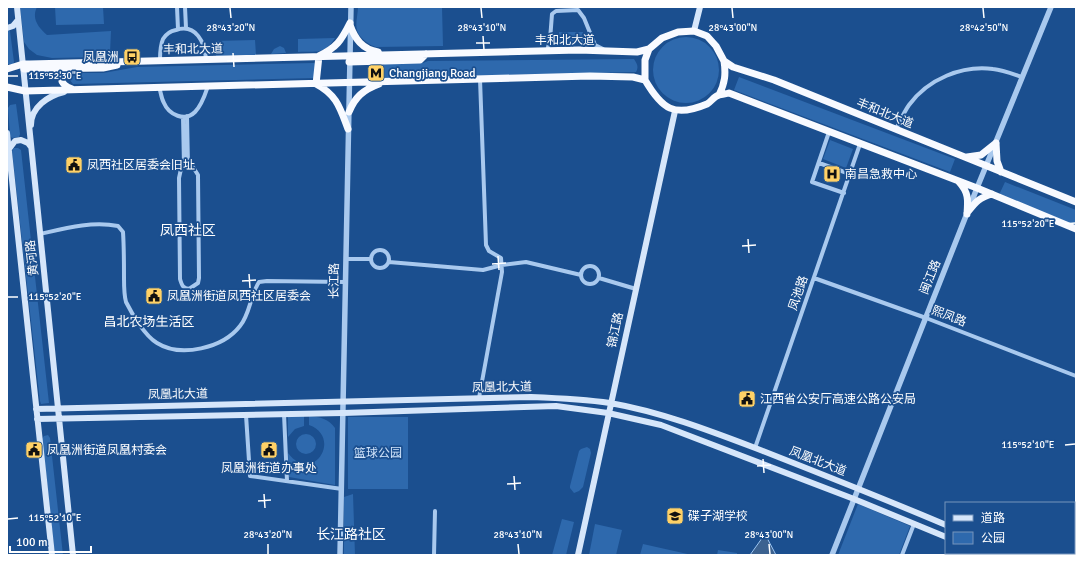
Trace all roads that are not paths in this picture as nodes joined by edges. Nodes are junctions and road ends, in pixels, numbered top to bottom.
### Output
1 (17, 7) edge
2 (177, 7) edge
3 (185, 7) edge
4 (351, 7) edge
5 (700, 7) edge
6 (1051, 7) edge
7 (18, 20) junction
8 (350, 24) junction
9 (7, 28) edge
10 (186, 28) junction
11 (178, 29) junction
12 (694, 31) junction
13 (650, 49) junction
14 (547, 51) junction
15 (607, 51) junction
16 (388, 54) junction
17 (426, 54) junction
18 (319, 56) junction
19 (206, 59) junction
20 (350, 59) junction
21 (160, 60) junction
22 (137, 61) junction
23 (724, 61) junction
24 (23, 67) junction
25 (72, 68) junction
26 (7, 69) edge
27 (1022, 77) junction
28 (480, 79) junction
29 (645, 80) junction
30 (385, 82) junction
31 (349, 83) junction
32 (316, 84) junction
33 (208, 86) junction
34 (7, 87) edge
35 (160, 88) junction
36 (73, 90) junction
37 (25, 91) junction
38 (719, 95) junction
39 (675, 111) junction
40 (349, 112) junction
41 (185, 117) junction
42 (348, 129) junction
43 (896, 129) junction
44 (830, 132) junction
45 (7, 134) edge
46 (996, 143) junction
47 (860, 144) junction
48 (8, 146) edge
49 (31, 149) junction
50 (965, 157) junction
51 (819, 163) junction
52 (186, 166) junction
53 (987, 166) junction
54 (1001, 172) junction
55 (850, 174) junction
56 (9, 175) edge
57 (958, 181) junction
58 (977, 188) junction
59 (844, 192) junction
60 (992, 194) junction
61 (1076, 202) edge
62 (967, 214) junction
63 (1076, 229) edge
64 (40, 234) junction
65 (346, 259) junction
66 (371, 259) junction
67 (389, 262) junction
68 (502, 265) junction
69 (581, 275) junction
70 (599, 278) junction
71 (814, 278) junction
72 (345, 282) junction
73 (636, 289) junction
74 (926, 318) junction
75 (1076, 376) edge
76 (478, 398) junction
77 (343, 402) junction
78 (611, 403) junction
79 (59, 408) junction
80 (36, 409) junction
81 (343, 413) junction
82 (284, 414) junction
83 (608, 414) junction
84 (246, 415) junction
85 (37, 419) junction
86 (60, 419) junction
87 (755, 448) junction
88 (287, 481) junction
89 (858, 488) junction
90 (342, 489) junction
91 (854, 499) junction
92 (435, 511) dead end
93 (914, 524) junction
94 (945, 525) edge
95 (945, 537) edge
96 (52, 555) edge
97 (73, 555) edge
98 (340, 555) edge
99 (434, 555) edge
100 (578, 555) edge
101 (832, 555) edge
102 (902, 555) edge

1 - 7 main road, 黄河路
2 - 11 street
3 - 10 street
4 - 8 street, 长江路
5 - 12 main road
6 - 27 street, 闽江路
7 - 9 main road
7 - 24 main road, 黄河路
8 - 16 highway
8 - 18 highway
8 - 20 street, 长江路
10 - 11 street
10 - 19 street
11 - 21 street
12 - 13 highway
12 - 23 highway
13 - 15 highway, 丰和北大道
13 - 29 highway
14 - 15 highway, 丰和北大道
14 - 15 street
14 - 17 highway, 丰和北大道
16 - 17 highway, 丰和北大道
16 - 20 highway, 丰和北大道
17 - 20 highway
18 - 19 highway, 丰和北大道
18 - 20 highway, 丰和北大道
18 - 32 highway
19 - 21 highway, 丰和北大道
20 - 31 street, 长江路
21 - 22 highway, 丰和北大道
22 - 24 highway, 丰和北大道
22 - 25 highway
23 - 38 highway
23 - 43 highway, 丰和北大道
24 - 25 highway
24 - 26 highway, 丰和北大道
24 - 37 main road, 黄河路
25 - 36 highway
27 - 43 street
27 - 46 street, 闽江路
28 - 29 highway
28 - 30 highway
28 - 68 street
29 - 39 highway
30 - 31 highway
30 - 40 highway
31 - 32 highway
31 - 40 street, 长江路
32 - 33 highway
32 - 42 highway
33 - 35 highway
33 - 41 street
34 - 37 highway
35 - 36 highway
35 - 41 street
36 - 37 highway
36 - 49 main road
37 - 49 main road, 黄河路
38 - 39 highway
38 - 44 highway
39 - 73 main road, 锦江路
40 - 42 street, 长江路
41 - 52 street
42 - 65 street, 长江路
43 - 50 highway, 丰和北大道
44 - 47 highway
44 - 51 street
45 - 48 main road, 黄河路
46 - 50 highway
46 - 53 street, 闽江路
46 - 54 highway
47 - 55 street, 凤池路
47 - 57 highway
48 - 49 main road
48 - 56 main road, 黄河路
49 - 64 main road, 黄河路
50 - 53 highway, 丰和北大道
51 - 55 street
51 - 59 street
52 - 52 street
53 - 54 highway, 丰和北大道
53 - 58 street, 闽江路
54 - 61 highway, 丰和北大道
55 - 59 street, 凤池路
56 - 80 main road, 黄河路
57 - 58 highway
57 - 62 highway
58 - 60 highway
58 - 62 street, 闽江路
59 - 71 street, 凤池路
60 - 62 highway
60 - 63 highway
62 - 74 street, 闽江路
64 - 72 street
64 - 79 main road, 黄河路
65 - 66 street
65 - 72 street, 长江路
66 - 67 street
66 - 67 street
67 - 68 street
68 - 69 street
68 - 76 street
69 - 70 street
69 - 70 street
70 - 73 street
71 - 74 street, 熙凤路
71 - 87 street, 凤池路
72 - 77 street, 长江路
73 - 78 main road, 锦江路
74 - 75 street, 熙凤路
74 - 89 street, 闽江路
76 - 77 main road, 凤凰北大道
76 - 78 main road, 凤凰北大道
77 - 79 main road, 凤凰北大道
77 - 81 street, 长江路
78 - 83 main road, 锦江路
78 - 87 main road, 凤凰北大道
79 - 80 main road, 凤凰北大道
79 - 86 main road, 黄河路
80 - 85 main road, 黄河路
81 - 82 main road, 凤凰北大道
81 - 83 main road, 凤凰北大道
81 - 90 street, 长江路
82 - 84 main road, 凤凰北大道
82 - 88 street
83 - 91 main road, 凤凰北大道
83 - 100 main road, 锦江路
84 - 86 main road, 凤凰北大道
84 - 88 street
85 - 86 main road, 凤凰北大道
85 - 96 main road, 黄河路
86 - 97 main road, 黄河路
87 - 89 main road, 凤凰北大道
88 - 90 street
89 - 91 street, 闽江路
89 - 94 main road, 凤凰北大道
90 - 98 street, 长江路
91 - 93 main road, 凤凰北大道
91 - 101 street, 闽江路
92 - 99 street
93 - 95 main road, 凤凰北大道
93 - 102 street

